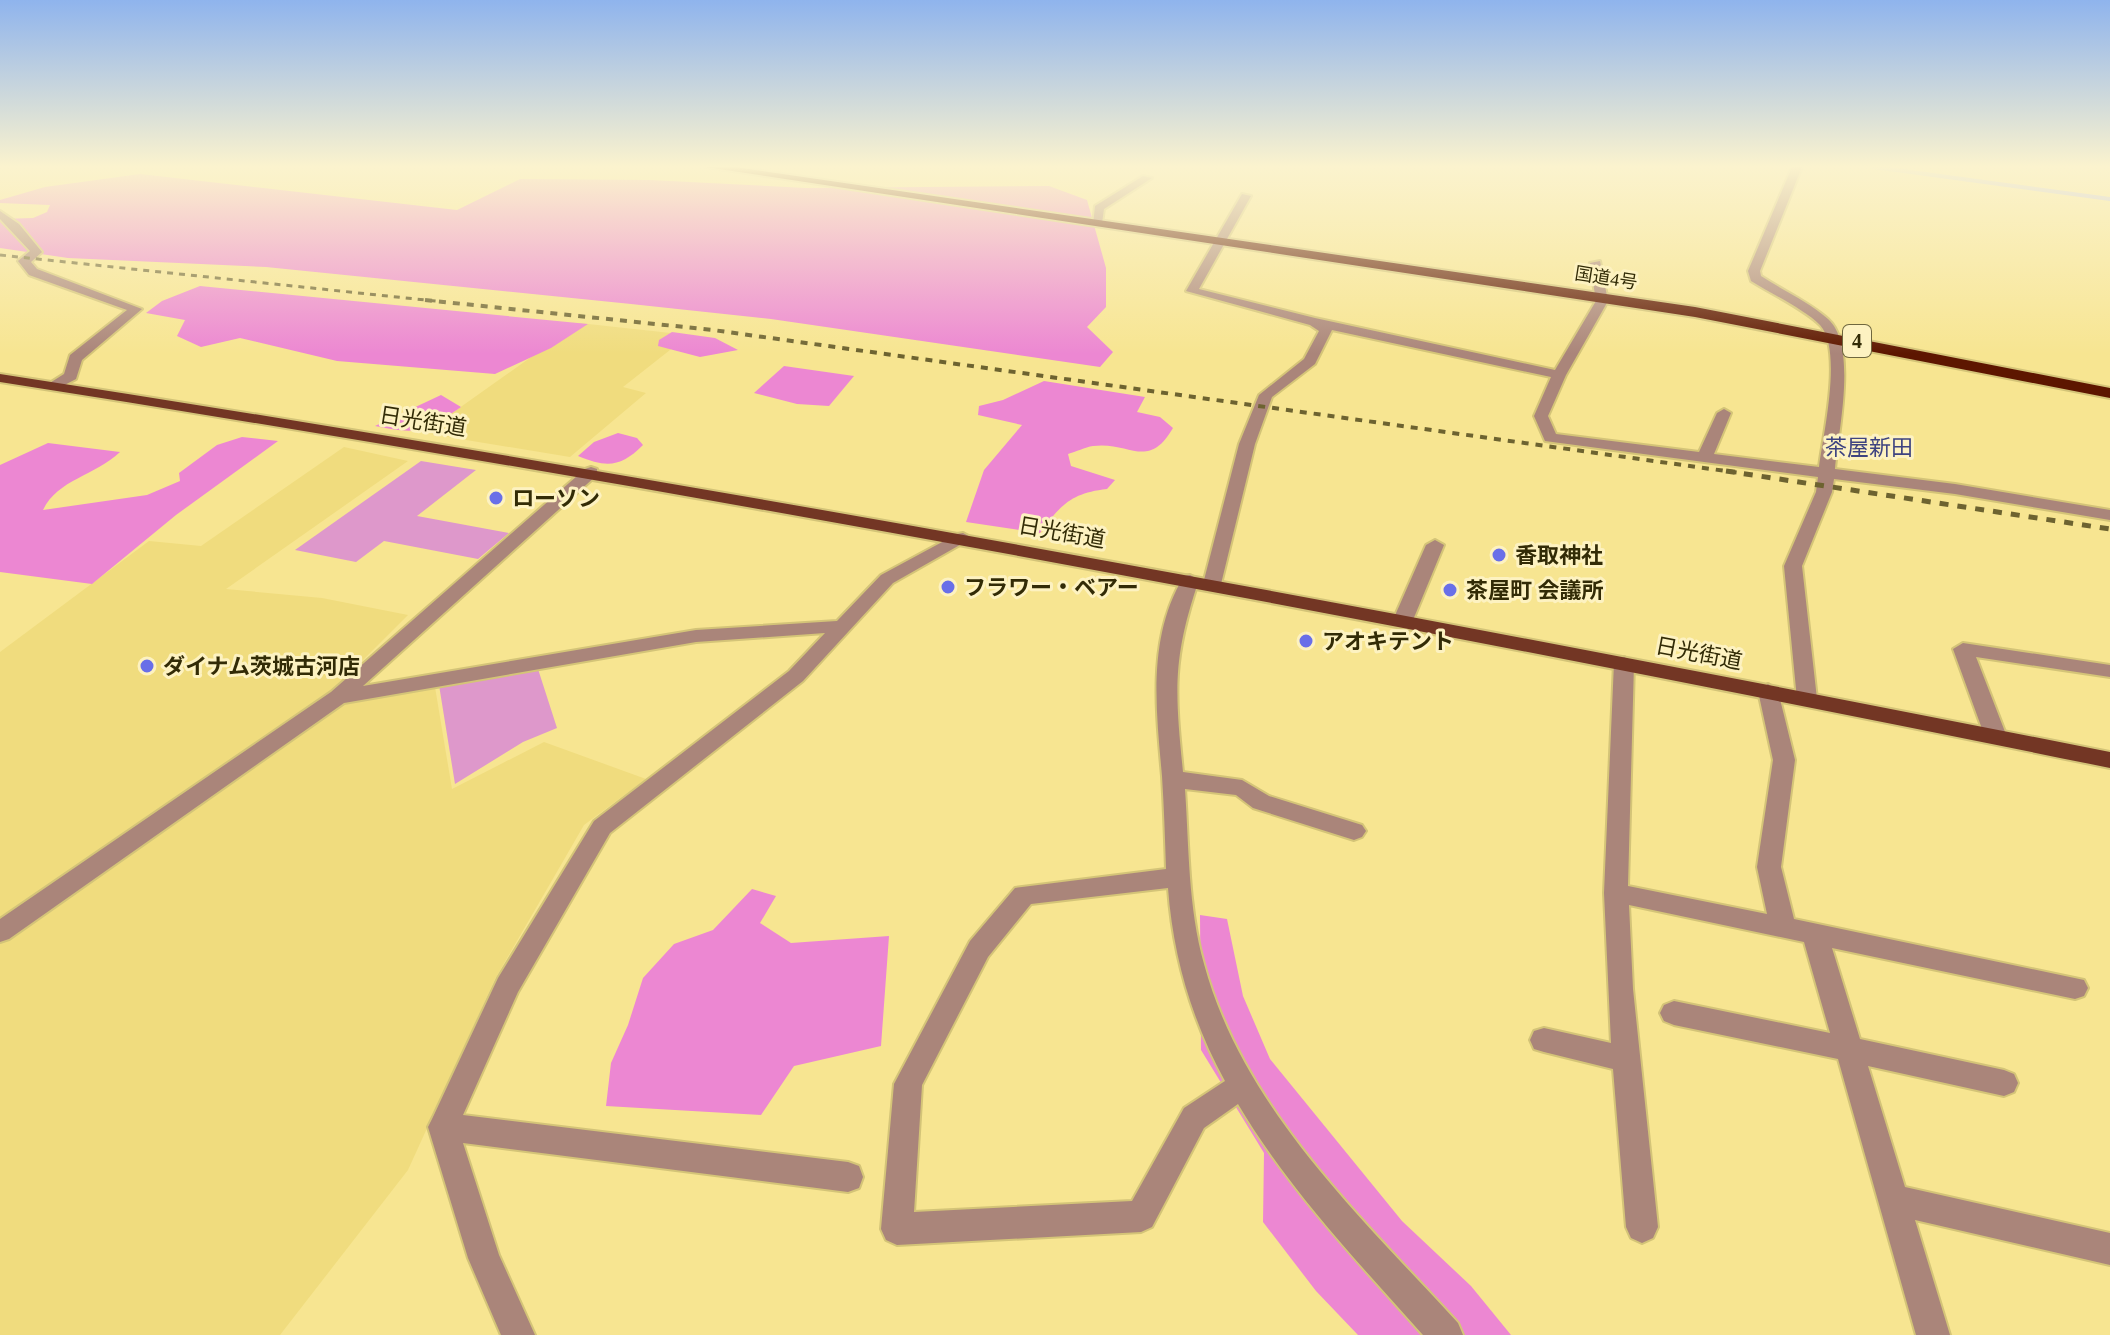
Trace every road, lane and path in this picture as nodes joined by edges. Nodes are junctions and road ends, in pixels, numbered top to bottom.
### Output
1 (17, 229) edge
2 (1140, 229) edge
3 (1227, 229) edge
4 (1770, 229) edge
5 (1220, 241) junction
6 (1596, 263) dead end
7 (1601, 297) junction
8 (1315, 322) junction
9 (1835, 337) junction
10 (1559, 375) junction
11 (0, 378) edge
12 (52, 386) junction
13 (2110, 393) edge
14 (1724, 413) dead end
15 (1705, 457) junction
16 (591, 472) junction
17 (1826, 474) junction
18 (2110, 515) edge
19 (963, 538) junction
20 (1435, 545) dead end
21 (1190, 580) junction
22 (1212, 584) junction
23 (1403, 620) junction
24 (844, 626) junction
25 (1624, 663) junction
26 (2110, 671) edge
27 (1768, 691) junction
28 (338, 697) junction
29 (1807, 699) junction
30 (1996, 737) junction
31 (2108, 763) edge
32 (1173, 779) junction
33 (1354, 831) dead end
34 (1180, 877) junction
35 (1616, 893) junction
36 (1783, 927) junction
37 (0, 932) edge
38 (1814, 932) junction
39 (2075, 988) dead end
40 (1674, 1013) dead end
41 (1544, 1040) dead end
42 (1849, 1049) junction
43 (1626, 1059) junction
44 (2004, 1083) dead end
45 (1243, 1085) junction
46 (443, 1127) junction
47 (848, 1177) dead end
48 (1895, 1200) junction
49 (1642, 1227) dead end
50 (2110, 1249) edge
51 (518, 1335) edge
52 (1446, 1335) edge
53 (1933, 1335) edge

1 - 12 street
2 - 5 highway, 国道4号 / 4
3 - 5 street
4 - 9 street
5 - 7 highway, 国道4号 / 4
5 - 8 street
6 - 7 street
7 - 9 highway, 国道4号 / 4
7 - 10 street
8 - 10 street
8 - 22 street
9 - 13 highway, 国道4号 / 4
9 - 17 street
10 - 15 street
11 - 12 main road, 日光街道
12 - 16 main road, 日光街道
14 - 15 street
15 - 17 street
16 - 19 main road, 日光街道
16 - 28 street
17 - 18 street
17 - 29 street
19 - 21 main road, 日光街道
19 - 24 street
20 - 23 street
21 - 22 main road, 日光街道
21 - 32 street
22 - 23 main road, 日光街道
23 - 25 main road, 日光街道
24 - 28 street
24 - 46 street
25 - 27 main road, 日光街道
25 - 35 street
26 - 30 street
27 - 29 main road, 日光街道
27 - 36 street
28 - 37 street
29 - 30 main road, 日光街道
30 - 31 main road, 日光街道
32 - 33 street
32 - 34 street
34 - 45 street
34 - 45 street
35 - 36 street
35 - 43 street
36 - 38 street
38 - 39 street
38 - 42 street
40 - 42 street
41 - 43 street
42 - 44 street
42 - 48 street
43 - 49 street
45 - 52 street
46 - 47 street
46 - 51 street
48 - 50 street
48 - 53 street

